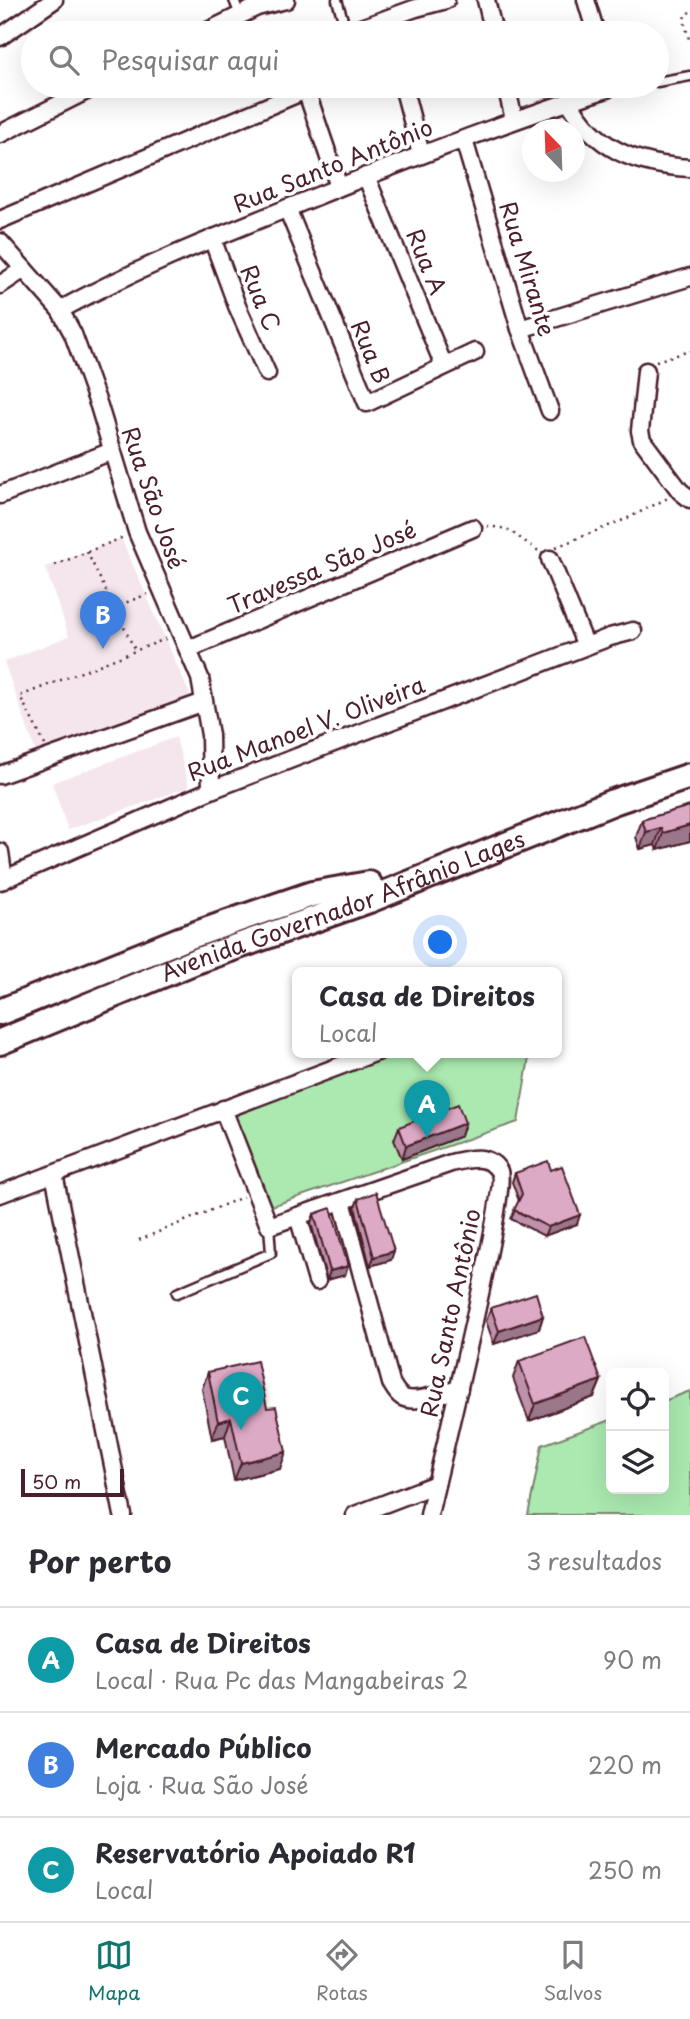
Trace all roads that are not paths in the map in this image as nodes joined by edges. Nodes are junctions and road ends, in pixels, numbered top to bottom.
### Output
1 (54, 0) edge
2 (286, 0) edge
3 (337, 0) edge
4 (446, 0) edge
5 (486, 0) edge
6 (586, 0) edge
7 (237, 8) edge
8 (23, 21) edge
9 (220, 21) edge
10 (343, 21) edge
11 (397, 21) edge
12 (491, 21) edge
13 (592, 21) edge
14 (21, 23) edge
15 (0, 37) edge
16 (690, 76) edge
17 (669, 80) edge
18 (72, 98) edge
19 (287, 98) edge
20 (313, 98) edge
21 (406, 98) edge
22 (509, 98) edge
23 (580, 98) edge
24 (569, 102) junction
25 (514, 119) junction
26 (0, 134) edge
27 (464, 140) junction
28 (421, 154) junction
29 (690, 168) edge
30 (366, 176) junction
31 (339, 187) junction
32 (287, 208) junction
33 (0, 220) edge
34 (212, 238) junction
35 (0, 242) edge
36 (24, 269) junction
37 (690, 277) edge
38 (0, 285) edge
39 (60, 310) junction
40 (520, 329) junction
41 (475, 352) dead end
42 (444, 366) junction
43 (646, 371) road end
44 (267, 373) dead end
45 (550, 411) dead end
46 (112, 451) junction
47 (0, 495) edge
48 (685, 495) edge
49 (473, 528) road end
50 (550, 559) road end
51 (633, 631) dead end
52 (586, 646) junction
53 (189, 649) junction
54 (204, 702) junction
55 (690, 764) edge
56 (0, 775) edge
57 (690, 776) edge
58 (211, 790) junction
59 (0, 852) edge
60 (2, 881) edge
61 (369, 892) junction
62 (0, 1012) edge
63 (0, 1029) edge
64 (0, 1042) edge
65 (0, 1056) edge
66 (360, 1058) edge
67 (223, 1108) junction
68 (54, 1174) junction
69 (0, 1194) edge
70 (342, 1201) junction
71 (298, 1216) junction
72 (269, 1226) junction
73 (317, 1281) dead end
74 (177, 1293) dead end
75 (459, 1389) junction
76 (436, 1484) junction
77 (123, 1515) edge
78 (355, 1515) edge
79 (429, 1515) edge

1 - 8 street
2 - 7 street
3 - 10 lane
4 - 11 street
5 - 12 street
6 - 13 street
7 - 9 street
14 - 15 street
16 - 17 lane
18 - 26 street
19 - 33 street
20 - 31 street
21 - 28 street
22 - 25 street
23 - 24 street, Rua Santo Antônio
24 - 25 street, Rua Santo Antônio
24 - 29 street
25 - 27 street, Rua Santo Antônio
27 - 28 street, Rua Santo Antônio
27 - 40 street, Rua Mirante
28 - 30 street, Rua Santo Antônio
30 - 31 street, Rua Santo Antônio
30 - 42 street, Rua A
31 - 32 street, Rua Santo Antônio
32 - 34 street, Rua Santo Antônio
32 - 42 street, Rua B
34 - 39 street, Rua Santo Antônio
34 - 44 street, Rua C
35 - 36 street, Rua São José
36 - 38 street
36 - 39 street, Rua São José
37 - 40 street
39 - 46 street, Rua São José
40 - 45 street, Rua Mirante
41 - 42 street, Rua B
43 - 48 street
46 - 47 street
46 - 53 street, Rua São José
49 - 53 street, Travessa São José
50 - 52 street
51 - 52 street, Rua Manoel V. Oliveira
52 - 58 street, Rua Manoel V. Oliveira
53 - 54 street, Rua São José
54 - 56 street
54 - 58 street, Rua São José
55 - 61 main road, Avenida Governador Afrânio Lages
57 - 61 main road, Avenida Governador Afrânio Lages
58 - 60 street, Rua Manoel V. Oliveira
59 - 60 street
61 - 62 main road
61 - 63 main road, Avenida Governador Afrânio Lages
61 - 64 main road, Avenida Governador Afrânio Lages
61 - 65 main road
66 - 67 street
67 - 68 street
67 - 72 street
68 - 69 street
68 - 77 street
70 - 71 street
70 - 75 street
70 - 75 street, Rua Santo Antônio
71 - 72 street
71 - 73 street
72 - 74 lane
75 - 76 street, Rua Santo Antônio
76 - 78 street
76 - 79 street, Rua Santo Antônio

